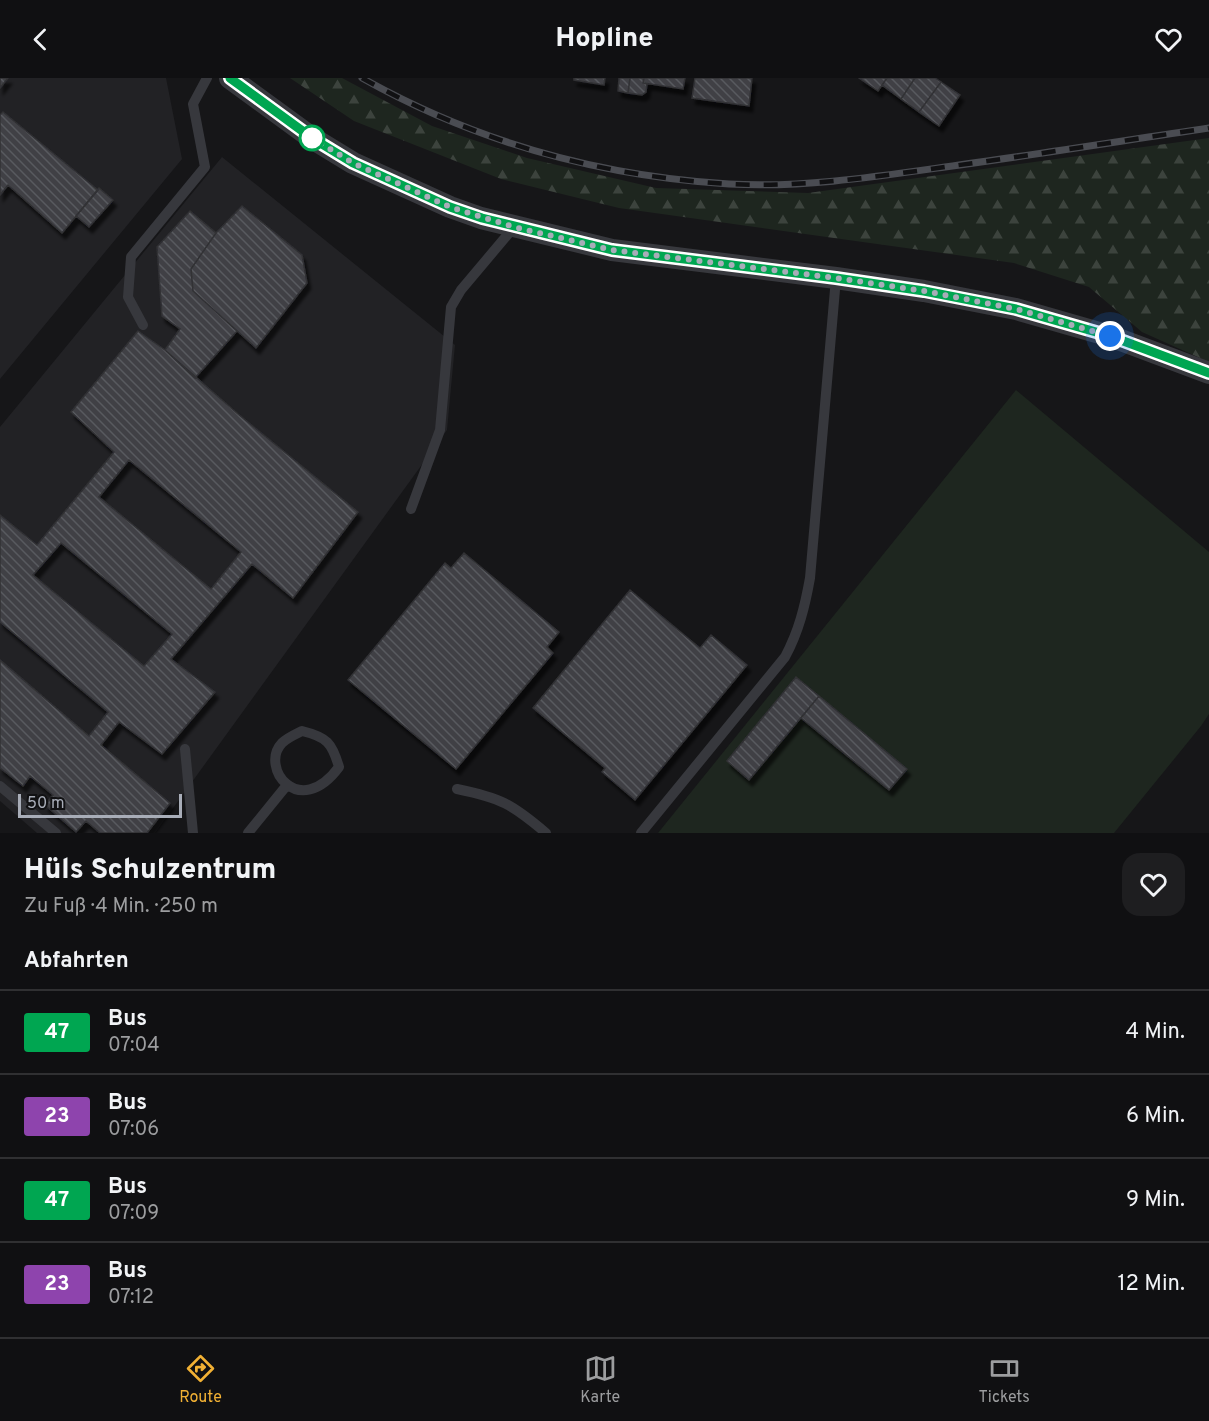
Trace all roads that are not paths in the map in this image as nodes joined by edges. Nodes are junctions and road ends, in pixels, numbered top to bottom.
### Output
1 (207, 78) edge
2 (230, 78) edge
3 (514, 227) junction
4 (836, 278) junction
5 (143, 325) dead end
6 (1209, 373) edge
7 (411, 509) dead end
8 (185, 749) dead end
9 (287, 785) junction
10 (0, 786) edge
11 (457, 789) dead end
12 (56, 833) edge
13 (193, 833) edge
14 (248, 833) edge
15 (546, 833) edge
16 (641, 833) edge

1 - 5 lane
2 - 3 street
3 - 4 street
3 - 7 lane
4 - 6 street
4 - 16 lane
8 - 13 lane
9 - 9 lane
9 - 14 lane
10 - 12 lane
11 - 15 lane

